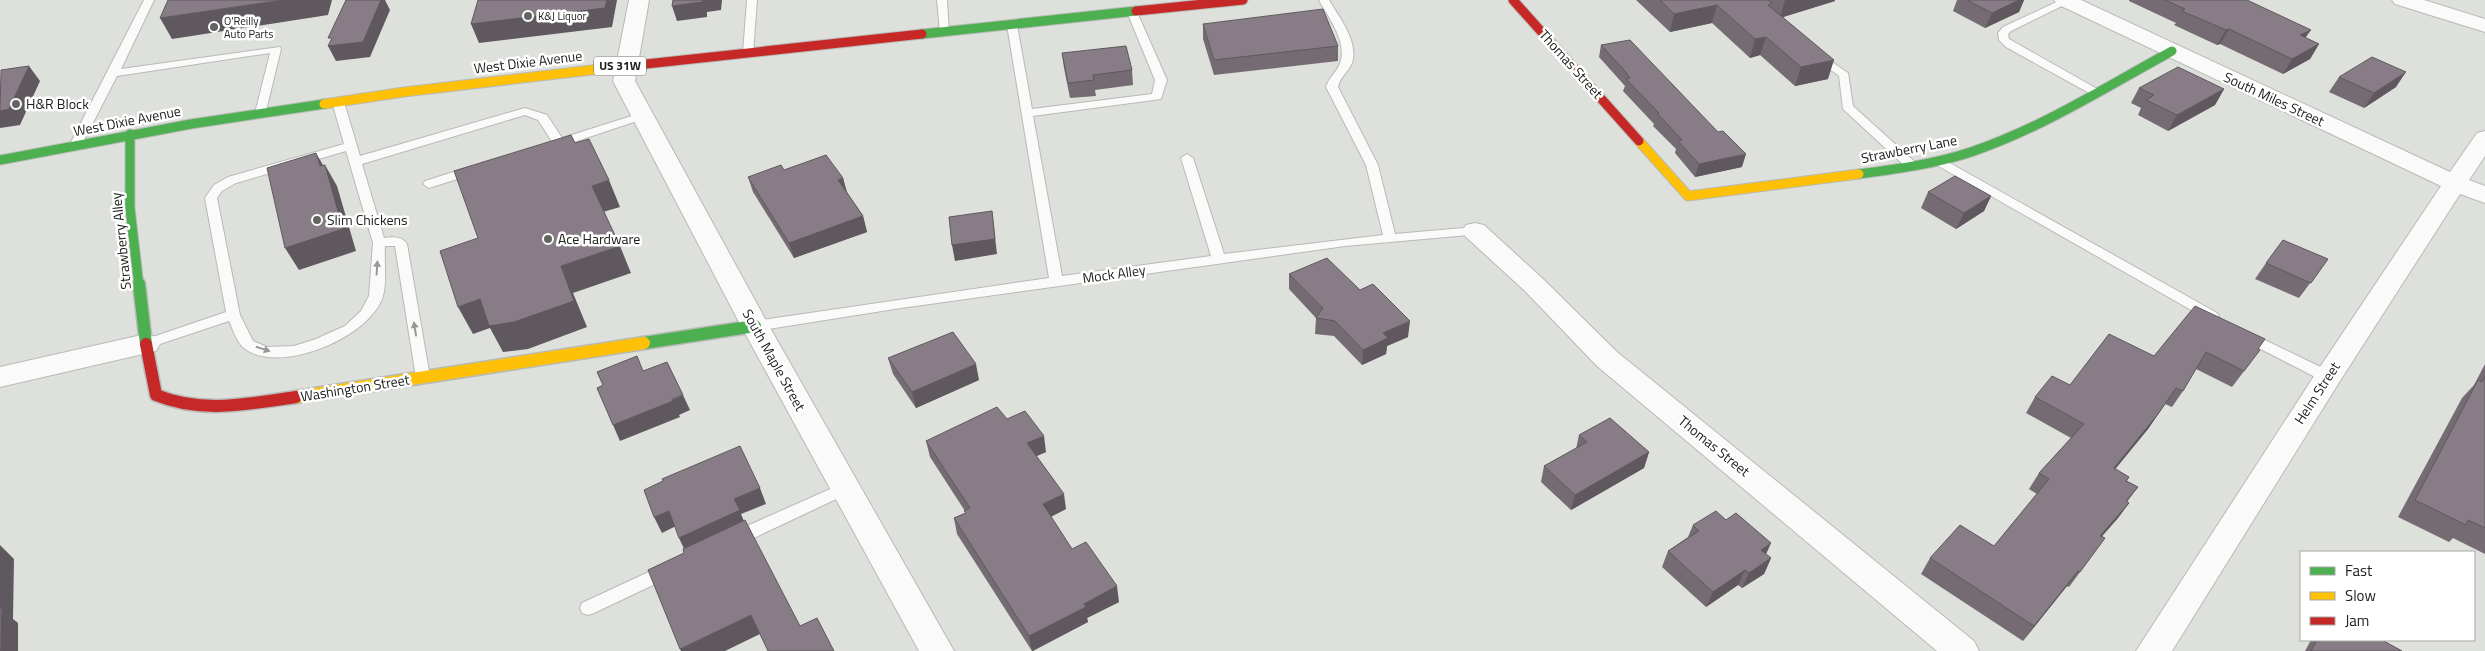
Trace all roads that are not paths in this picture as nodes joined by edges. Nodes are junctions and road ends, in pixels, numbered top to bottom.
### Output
1 (149, 0) edge
2 (639, 0) edge
3 (752, 0) edge
4 (942, 0) edge
5 (1243, 0) edge
6 (1324, 0) edge
7 (1513, 0) edge
8 (2402, 0) edge
9 (2066, 1) edge
10 (1189, 3) edge
11 (1132, 12) junction
12 (1012, 25) junction
13 (2485, 26) edge
14 (945, 32) junction
15 (1807, 46) edge
16 (2172, 51) junction
17 (748, 53) junction
18 (626, 66) junction
19 (113, 74) junction
20 (2095, 92) junction
21 (338, 102) junction
22 (261, 113) junction
23 (1027, 113) junction
24 (642, 116) junction
25 (130, 134) junction
26 (2485, 138) edge
27 (75, 146) junction
28 (350, 146) junction
29 (1187, 158) dead end
30 (0, 160) edge
31 (1939, 161) junction
32 (354, 162) junction
33 (484, 166) edge
34 (1912, 166) junction
35 (429, 184) dead end
36 (2456, 184) junction
37 (2485, 195) edge
38 (1688, 196) joint
39 (1475, 231) joint
40 (1390, 238) junction
41 (379, 243) junction
42 (1219, 260) junction
43 (1056, 282) junction
44 (232, 315) junction
45 (755, 326) junction
46 (146, 344) junction
47 (0, 377) edge
48 (2328, 377) junction
49 (423, 378) junction
50 (846, 488) junction
51 (724, 544) edge
52 (678, 566) edge
53 (588, 608) dead end
54 (937, 651) edge
55 (1962, 651) edge
56 (2153, 651) edge

1 - 19 lane
2 - 18 street, South Maple Street
3 - 17 lane
4 - 14 lane
5 - 10 street, West Dixie Avenue / US 31W
6 - 40 lane
7 - 38 street, Thomas Street
8 - 13 street
9 - 16 street, South Miles Street
9 - 20 lane
10 - 11 street, West Dixie Avenue / US 31W
11 - 12 street, West Dixie Avenue / US 31W
11 - 23 lane
12 - 14 street, West Dixie Avenue / US 31W
12 - 23 lane
14 - 17 street, West Dixie Avenue / US 31W
15 - 34 lane
16 - 20 street, Strawberry Lane
16 - 36 street, South Miles Street
17 - 18 street, West Dixie Avenue / US 31W
18 - 21 street, West Dixie Avenue / US 31W
18 - 24 street, South Maple Street
19 - 22 lane
19 - 27 lane
20 - 31 street, Strawberry Lane
21 - 22 street, West Dixie Avenue / US 31W
21 - 28 lane
22 - 25 street, West Dixie Avenue / US 31W
23 - 43 lane
24 - 32 lane
24 - 45 street, South Maple Street
25 - 27 street, West Dixie Avenue / US 31W
25 - 46 street, Strawberry Alley
26 - 36 street, Helm Street
27 - 30 street, West Dixie Avenue / US 31W
28 - 32 lane
28 - 44 lane
29 - 42 lane
31 - 34 street, Strawberry Lane
31 - 48 lane
32 - 41 lane
33 - 35 lane
34 - 38 street, Strawberry Lane
36 - 37 street, South Miles Street
36 - 48 street, Helm Street
39 - 40 lane, Mock Alley
39 - 55 street, Thomas Street
40 - 42 lane, Mock Alley
44 -> 41 lane
49 -> 41 lane
42 - 43 lane, Mock Alley
43 - 45 lane, Mock Alley
44 - 46 lane
45 - 49 street, Washington Street
45 - 50 street, South Maple Street
46 - 47 street
46 - 49 street, Washington Street
48 - 56 street, Helm Street
50 - 51 lane
50 - 54 street, South Maple Street
52 - 53 lane

